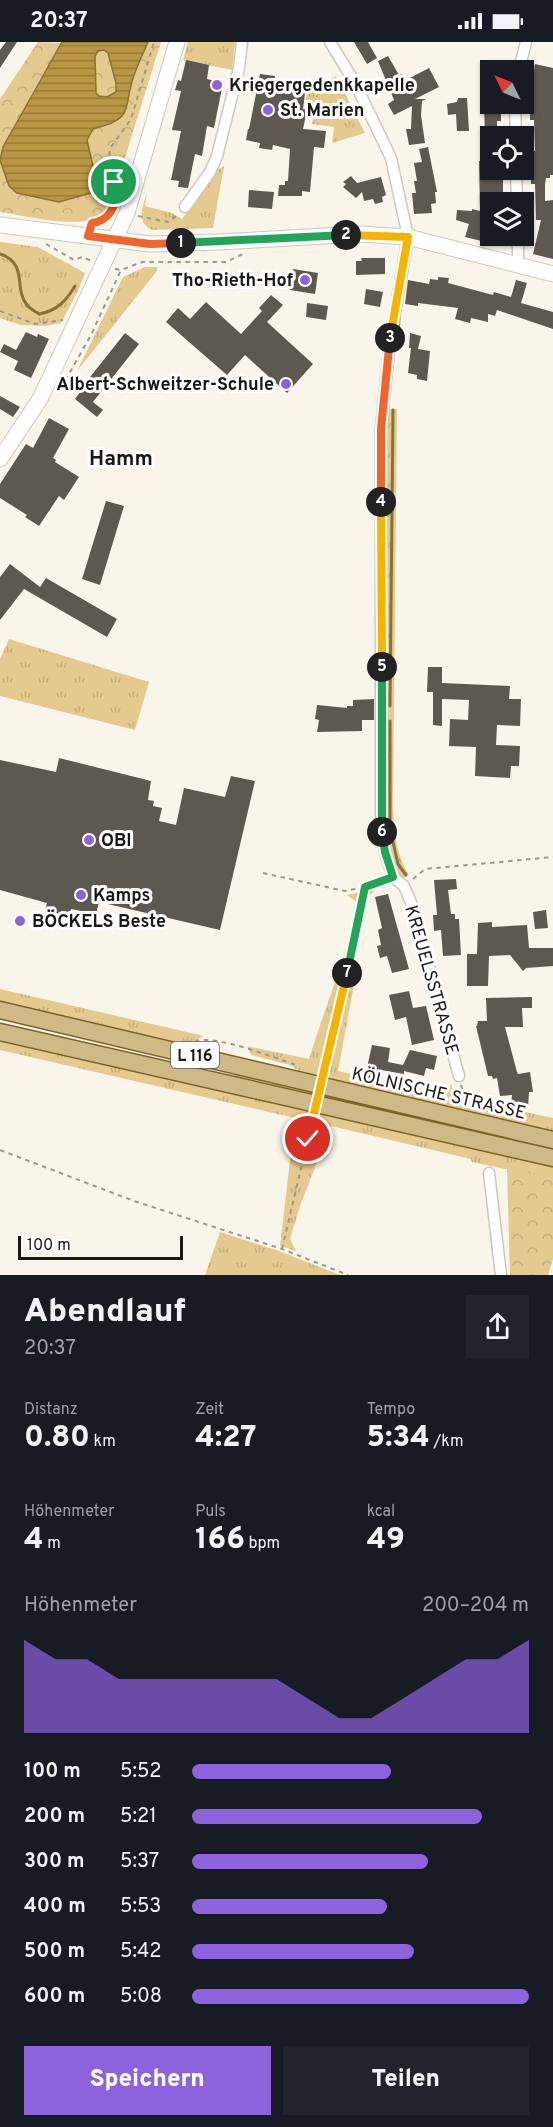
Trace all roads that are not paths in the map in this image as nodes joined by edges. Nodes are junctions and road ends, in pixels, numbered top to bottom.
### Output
1 (177, 42) edge
2 (242, 42) edge
3 (526, 42) edge
4 (331, 44) edge
5 (522, 60) edge
6 (185, 207) road end
7 (0, 225) edge
8 (408, 237) junction
9 (115, 240) junction
10 (518, 246) edge
11 (518, 265) junction
12 (553, 274) edge
13 (0, 459) edge
14 (0, 1010) edge
15 (0, 1032) edge
16 (459, 1076) road end
17 (553, 1140) edge
18 (553, 1158) edge
19 (489, 1173) dead end
20 (501, 1275) edge

1 - 9 street
2 - 6 street
3 - 5 street
4 - 8 street
7 - 9 street
8 - 9 street
8 - 11 street
8 - 16 street, KREUELSSTRASSE
9 - 13 street
10 - 11 street
11 - 12 street
14 - 17 main road, KÖLNISCHE STRASSE / L 116
15 - 18 main road, KÖLNISCHE STRASSE / L 116
19 - 20 street

